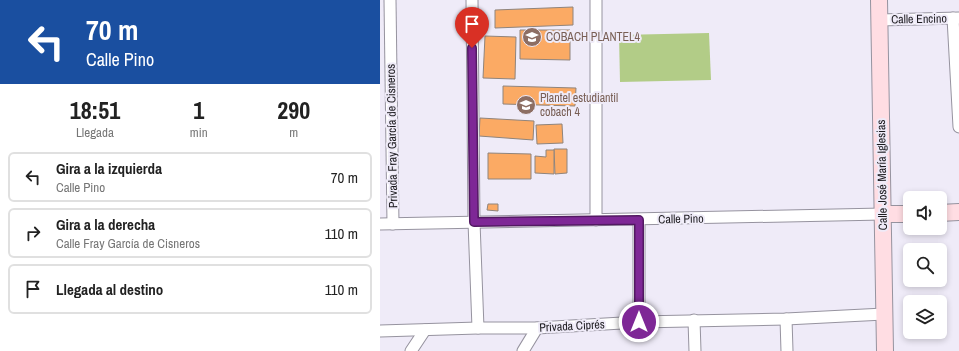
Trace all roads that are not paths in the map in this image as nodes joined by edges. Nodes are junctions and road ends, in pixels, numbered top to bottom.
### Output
1 (390, 0) edge
2 (472, 0) edge
3 (596, 0) edge
4 (879, 0) edge
5 (956, 18) edge
6 (879, 20) junction
7 (959, 127) edge
8 (959, 212) edge
9 (947, 213) edge
10 (883, 214) junction
11 (903, 214) edge
12 (596, 220) junction
13 (639, 220) junction
14 (474, 222) junction
15 (380, 224) edge
16 (393, 224) junction
17 (884, 314) junction
18 (786, 319) junction
19 (694, 320) junction
20 (639, 322) junction
21 (478, 328) junction
22 (537, 328) junction
23 (424, 330) junction
24 (380, 331) edge
25 (411, 351) edge
26 (523, 351) edge
27 (695, 351) edge
28 (787, 351) edge
29 (885, 351) edge

1 - 16 street, Privada Fray García de Cisneros
2 - 14 street
3 - 12 street
4 - 6 main road, Calle José María Iglesias
5 - 6 street, Calle Encino
5 - 7 street
6 - 10 main road, Calle José María Iglesias
8 - 9 main road
10 - 11 main road, Calle Pino
10 - 13 street, Calle Pino
10 - 17 main road, Calle José María Iglesias
12 - 13 street, Calle Pino
12 - 14 street, Calle Pino
13 - 20 street
14 - 16 street, Calle Pino
14 - 21 street
15 - 16 street, Calle Pino
17 - 18 street, Privada Ciprés
17 - 29 main road, Calle José María Iglesias
18 - 19 street, Privada Ciprés
18 - 28 street
19 - 20 street, Privada Ciprés
19 - 27 street
20 - 22 street, Privada Ciprés
21 - 22 street, Privada Ciprés
21 - 23 street, Privada Ciprés
22 - 26 street
23 - 24 street, Privada Ciprés
23 - 25 street

